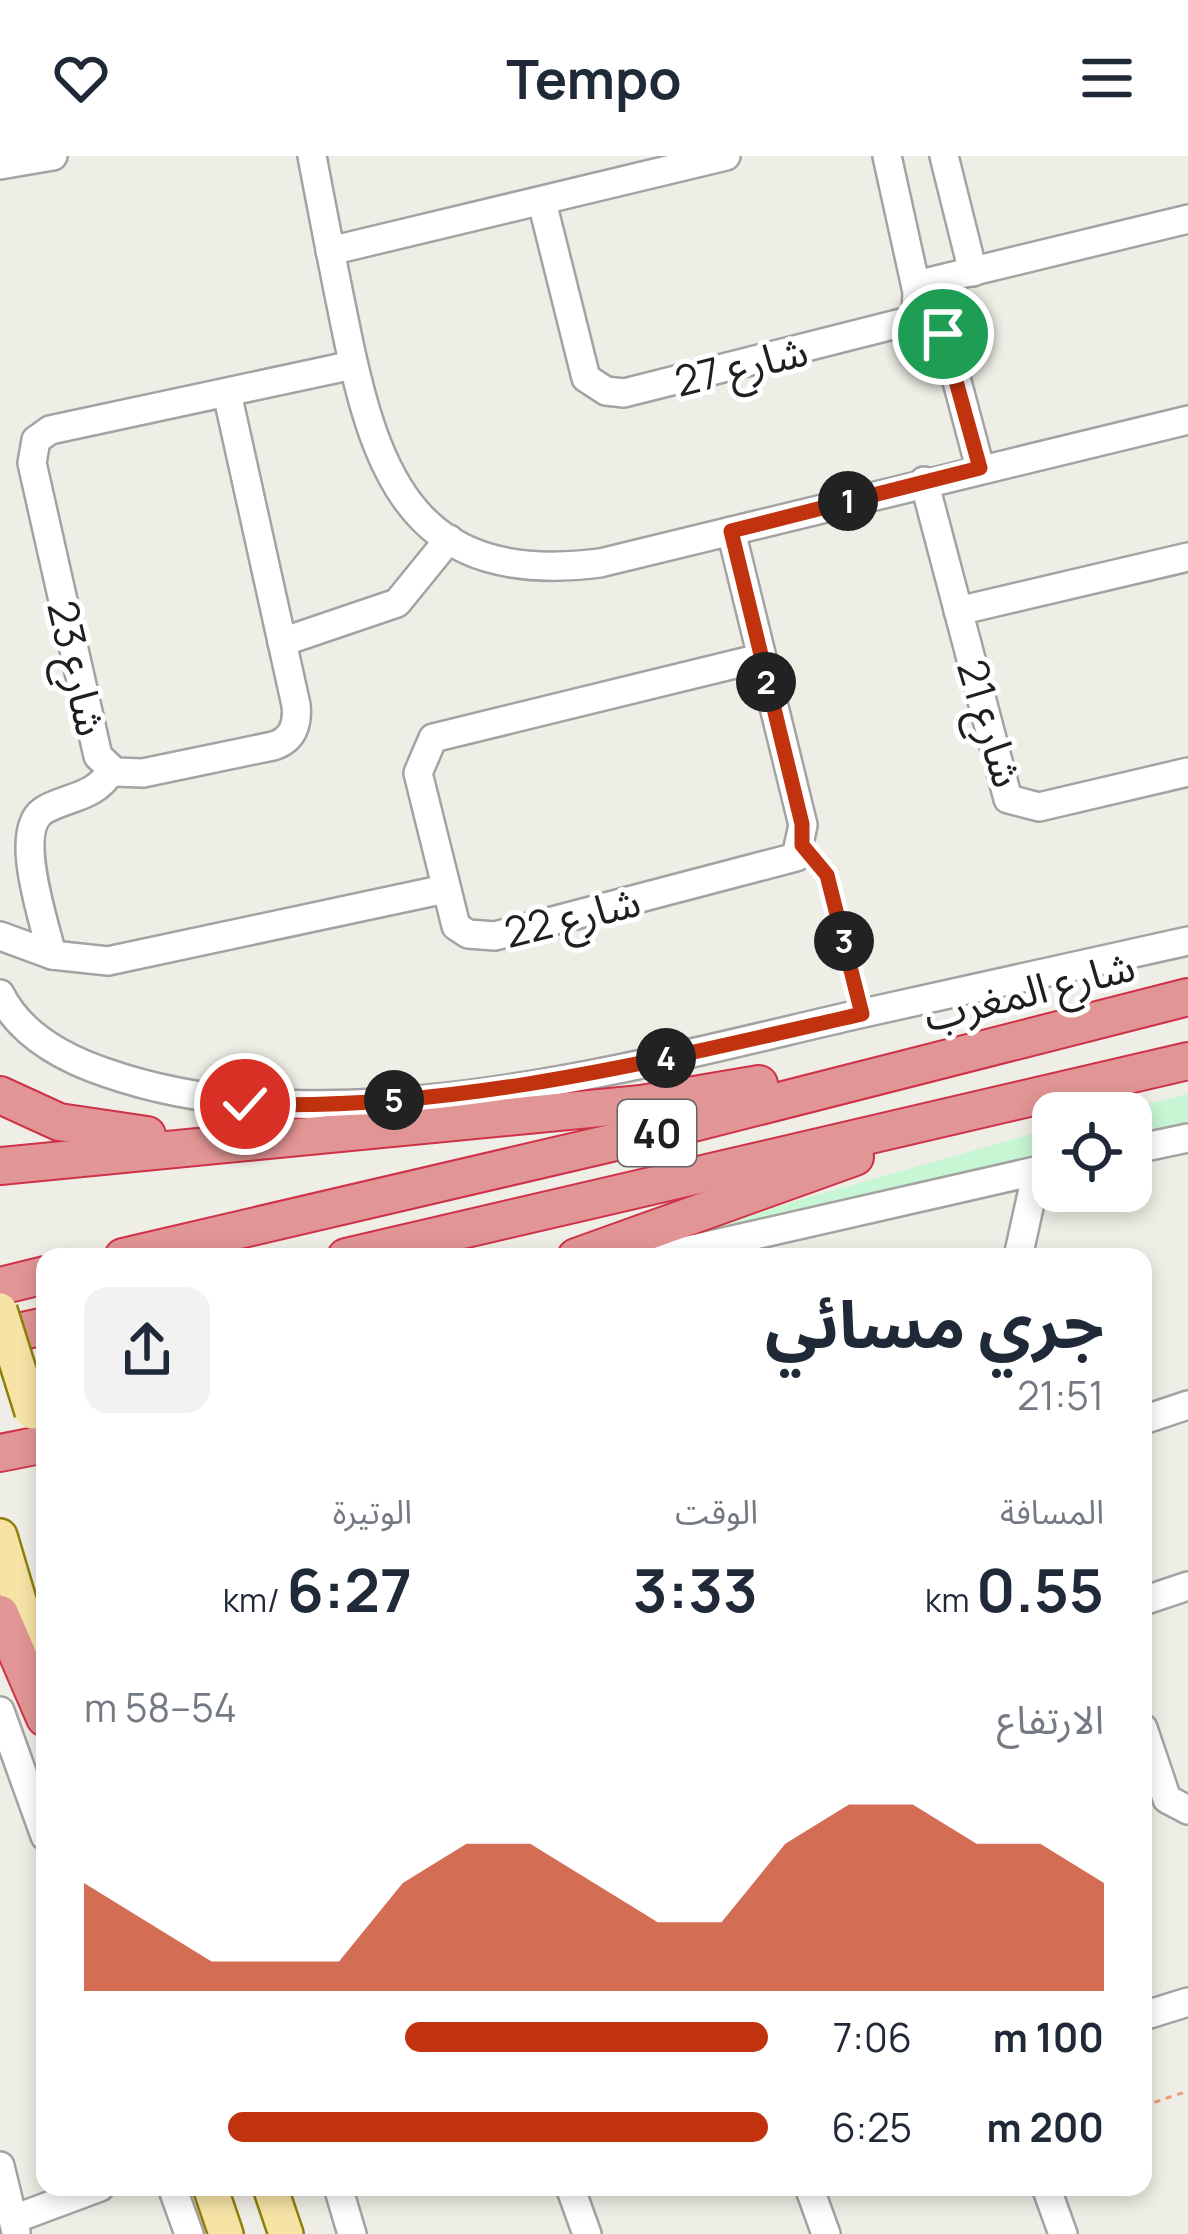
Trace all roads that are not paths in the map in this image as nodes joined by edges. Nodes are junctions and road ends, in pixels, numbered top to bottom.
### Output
1 (53, 156) edge
2 (312, 156) edge
3 (726, 156) edge
4 (886, 156) edge
5 (944, 156) edge
6 (0, 164) edge
7 (542, 202) junction
8 (1188, 219) edge
9 (330, 251) junction
10 (973, 272) junction
11 (916, 298) junction
12 (353, 364) junction
13 (227, 393) junction
14 (1188, 420) edge
15 (980, 468) junction
16 (923, 481) junction
17 (731, 531) junction
18 (449, 539) junction
19 (1188, 557) edge
20 (958, 611) junction
21 (282, 641) junction
22 (760, 658) junction
23 (112, 771) junction
24 (1188, 772) edge
25 (445, 889) junction
26 (0, 936) edge
27 (1188, 940) edge
28 (52, 955) junction
29 (0, 994) edge
30 (1188, 997) edge
31 (987, 1046) junction
32 (1188, 1061) edge
33 (0, 1095) edge
34 (976, 1109) junction
35 (1188, 1138) edge
36 (228, 1142) junction
37 (1152, 1146) edge
38 (0, 1166) edge
39 (1032, 1172) edge
40 (1032, 1211) edge
41 (162, 1248) edge
42 (384, 1248) edge
43 (600, 1248) edge
44 (698, 1248) edge
45 (1021, 1248) edge
46 (36, 1277) edge
47 (0, 1286) edge
48 (0, 1310) edge
49 (36, 1328) edge
50 (0, 1336) edge
51 (1188, 1405) edge
52 (1152, 1417) edge
53 (36, 1424) edge
54 (36, 1442) edge
55 (0, 1454) edge
56 (0, 1536) edge
57 (1188, 1586) edge
58 (1152, 1598) edge
59 (0, 1614) edge
60 (36, 1659) edge
61 (36, 1697) edge
62 (0, 1711) edge
63 (1152, 1756) edge
64 (1188, 1810) edge
65 (36, 1811) edge
66 (1188, 2002) edge
67 (1152, 2014) edge
68 (0, 2166) edge
69 (81, 2196) edge
70 (174, 2196) edge
71 (213, 2196) edge
72 (273, 2196) edge
73 (341, 2196) edge
74 (573, 2196) edge
75 (812, 2196) edge
76 (1049, 2196) edge
77 (15, 2227) edge
78 (182, 2232) edge
79 (226, 2234) edge
80 (286, 2234) edge
81 (352, 2234) edge
82 (587, 2234) edge
83 (826, 2234) edge
84 (1063, 2234) edge

1 - 6 street
2 - 9 street
3 - 7 street
4 - 11 street
5 - 10 street
7 - 9 street
7 - 11 street, شارع 27
8 - 10 street, شارع 27
9 - 12 street
10 - 11 street, شارع 27
11 - 15 street
12 - 13 street, شارع 23
12 - 18 street
13 - 21 street, شارع 23
13 - 23 street, شارع 23
14 - 15 street
15 - 16 street
16 - 17 street
16 - 20 street, شارع 21
17 - 18 street
17 - 22 street
18 - 21 street
19 - 20 street, شارع 21
20 - 24 street, شارع 21
21 - 23 street, شارع 23
22 - 25 street, شارع 22
22 - 25 street, شارع 22
23 - 28 street
25 - 28 street
26 - 28 street
27 - 29 street
30 - 31 highway, شارع المغرب / 40
31 - 36 highway
31 - 41 highway, شارع المغرب / 40
32 - 34 highway, 40
33 - 36 highway
34 - 42 highway, 40
34 - 43 highway
35 - 37 street
36 - 38 highway
39 - 44 street
40 - 45 street
46 - 47 highway
48 - 53 main road, bridge
49 - 50 highway
51 - 52 street
54 - 55 highway
56 - 60 main road
57 - 58 street
59 - 61 highway
62 - 65 street
63 - 64 street
66 - 67 street
68 - 77 street
69 - 77 street
70 - 78 street
71 - 79 main road
72 - 80 main road
73 - 81 street
74 - 82 street
75 - 83 street
76 - 84 street

